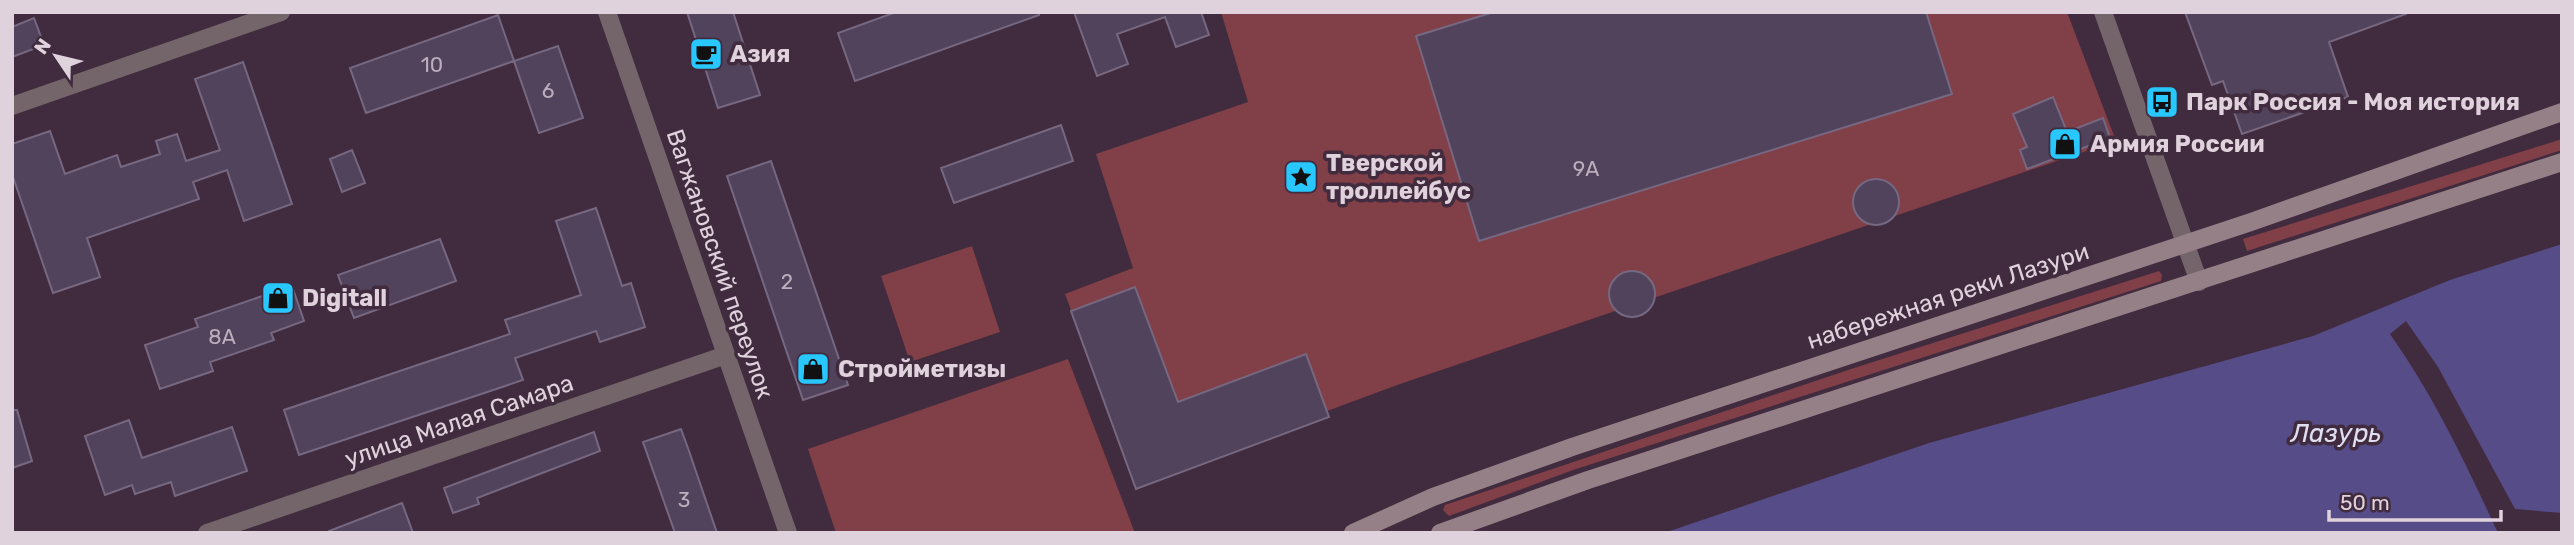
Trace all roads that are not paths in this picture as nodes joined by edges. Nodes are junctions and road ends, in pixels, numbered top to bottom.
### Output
1 (281, 12) edge
2 (607, 12) edge
3 (2103, 12) edge
4 (12, 106) edge
5 (2562, 112) edge
6 (2562, 162) edge
7 (2186, 244) junction
8 (2199, 282) junction
9 (726, 355) junction
10 (207, 533) edge
11 (788, 533) edge
12 (1353, 533) edge
13 (1440, 533) edge

1 - 4 street
2 - 9 street, Вагжановский переулок
3 - 7 street
5 - 7 main road, набережная реки Лазури
6 - 8 main road
7 - 8 street
7 - 12 main road, набережная реки Лазури
8 - 13 main road
9 - 10 street, улица Малая Самара
9 - 11 street, Вагжановский переулок

